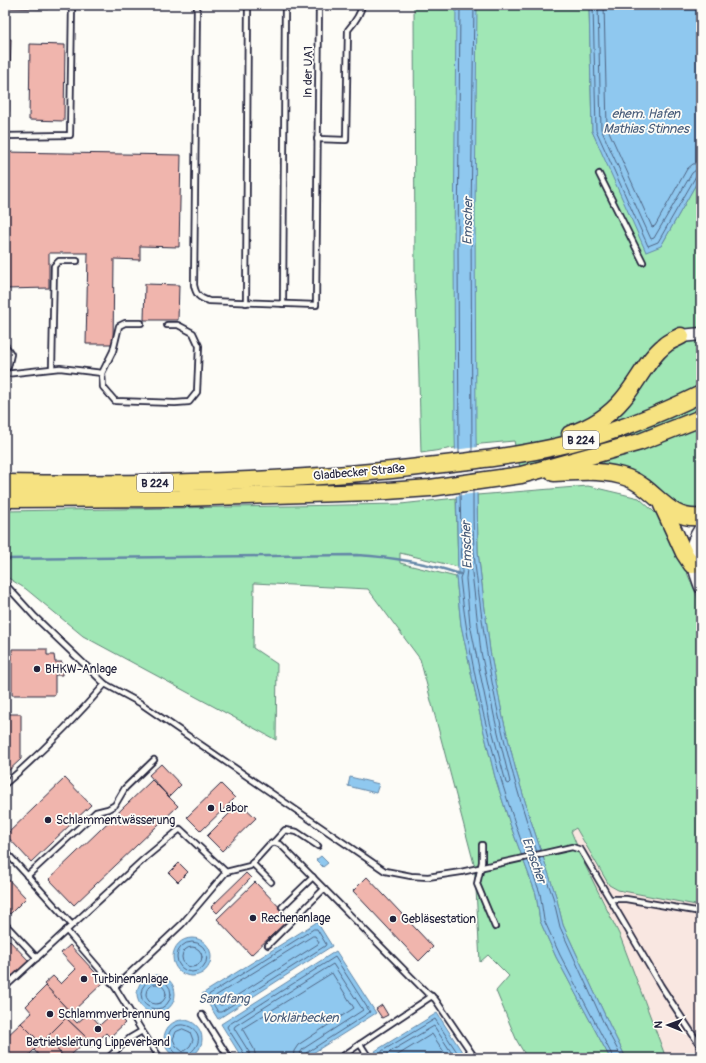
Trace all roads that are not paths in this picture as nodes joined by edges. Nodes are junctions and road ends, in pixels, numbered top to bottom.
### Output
1 (72, 5) edge
2 (197, 5) edge
3 (248, 5) edge
4 (285, 5) edge
5 (319, 5) edge
6 (362, 5) edge
7 (5, 136) edge
8 (317, 139) junction
9 (599, 174) dead end
10 (77, 261) dead end
11 (643, 262) dead end
12 (246, 303) junction
13 (283, 304) junction
14 (141, 323) dead end
15 (167, 325) dead end
16 (680, 334) joint
17 (701, 334) edge
18 (5, 345) edge
19 (52, 368) junction
20 (5, 370) edge
21 (102, 373) junction
22 (5, 374) edge
23 (701, 394) edge
24 (701, 418) edge
25 (494, 457) junction
26 (521, 475) junction
27 (5, 483) edge
28 (5, 499) edge
29 (659, 500) junction
30 (701, 517) edge
31 (701, 528) edge
32 (692, 565) junction
33 (5, 584) edge
34 (701, 587) edge
35 (105, 684) junction
36 (154, 760) dead end
37 (5, 784) edge
38 (274, 842) junction
39 (482, 844) dead end
40 (318, 846) dead end
41 (5, 851) edge
42 (252, 863) junction
43 (481, 868) junction
44 (226, 872) junction
45 (28, 876) junction
46 (313, 877) junction
47 (271, 882) dead end
48 (324, 888) junction
49 (611, 899) junction
50 (282, 907) dead end
51 (701, 912) edge
52 (5, 924) edge
53 (72, 925) junction
54 (495, 927) dead end
55 (66, 930) junction
56 (268, 945) dead end
57 (36, 958) junction
58 (5, 987) edge
59 (115, 987) junction
60 (432, 996) junction
61 (202, 1015) dead end
62 (142, 1032) junction
63 (360, 1044) junction
64 (701, 1047) edge
65 (108, 1058) edge
66 (160, 1058) edge
67 (229, 1058) edge
68 (340, 1058) edge
69 (369, 1058) edge
70 (475, 1058) edge

1 - 7 lane
2 - 12 lane
3 - 12 lane
4 - 13 lane
5 - 8 lane, In der UA1
6 - 8 lane
8 - 13 lane, In der UA1
9 - 11 lane
10 - 19 lane
12 - 13 lane
14 - 21 lane
15 - 21 lane
16 - 17 street
16 - 25 highway
18 - 20 lane
19 - 21 lane
19 - 22 lane
23 - 25 highway, Gladbecker Straße / B 224
24 - 26 highway, Gladbecker Straße / B 224
25 - 27 highway, Gladbecker Straße / B 224
26 - 28 highway, Gladbecker Straße / B 224
26 - 29 highway
29 - 30 highway
29 - 32 highway
31 - 32 street
32 - 34 street
33 - 35 lane
35 - 37 lane
35 - 43 lane
36 - 45 lane
38 - 40 lane
38 - 42 lane
38 - 46 lane
39 - 43 lane
41 - 45 lane
42 - 44 lane
42 - 47 lane
43 - 49 lane
43 - 54 lane
44 - 53 lane
44 - 59 lane
45 - 53 lane
46 - 48 lane
46 - 50 lane
48 - 56 lane
48 - 60 lane
49 - 51 lane
49 - 64 lane
52 - 57 lane
53 - 55 lane
55 - 57 lane
55 - 59 lane
57 - 58 lane
59 - 62 lane
60 - 63 lane
60 - 70 lane
61 - 67 lane
62 - 65 lane
62 - 66 lane
63 - 68 lane
63 - 69 lane

